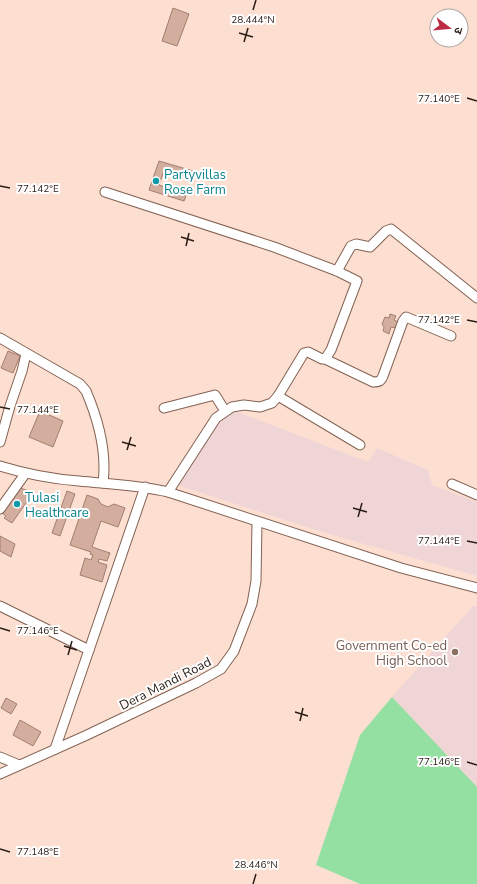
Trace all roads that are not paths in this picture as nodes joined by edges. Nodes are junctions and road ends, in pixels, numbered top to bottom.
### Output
1 (105, 192) dead end
2 (338, 271) junction
3 (477, 298) edge
4 (451, 336) dead end
5 (0, 338) edge
6 (26, 354) junction
7 (325, 359) junction
8 (278, 396) junction
9 (164, 408) dead end
10 (225, 410) junction
11 (0, 442) edge
12 (360, 445) dead end
13 (0, 466) edge
14 (25, 474) junction
15 (103, 483) junction
16 (452, 484) dead end
17 (145, 487) junction
18 (168, 492) junction
19 (477, 495) edge
20 (0, 509) edge
21 (257, 522) junction
22 (477, 588) edge
23 (0, 606) edge
24 (89, 650) junction
25 (55, 749) junction
26 (0, 758) edge
27 (19, 765) junction
28 (0, 774) edge

1 - 2 street
2 - 3 street
2 - 7 street
4 - 7 street
5 - 6 street
6 - 11 street
6 - 15 street
7 - 8 street
8 - 10 street
8 - 12 street
9 - 10 street
10 - 18 street
13 - 14 street
14 - 15 street
14 - 20 street
15 - 17 street
16 - 19 street
17 - 18 street
17 - 24 street
18 - 21 street
21 - 22 street
21 - 25 street, Dera Mandi Road
23 - 24 street
24 - 25 street
25 - 27 street, Dera Mandi Road
26 - 27 street
27 - 28 street, Dera Mandi Road

